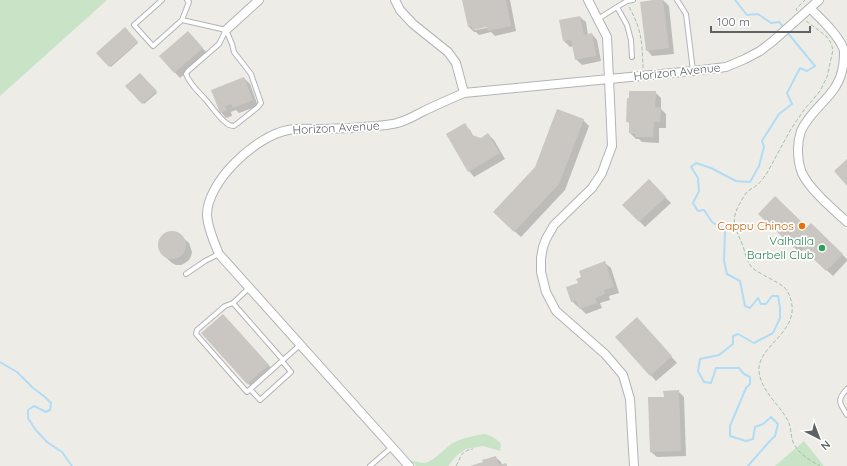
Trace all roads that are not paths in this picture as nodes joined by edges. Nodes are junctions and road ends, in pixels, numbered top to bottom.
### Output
1 (162, 0) edge
2 (187, 0) edge
3 (259, 0) edge
4 (396, 0) edge
5 (588, 0) edge
6 (633, 0) edge
7 (677, 0) edge
8 (819, 0) edge
9 (617, 7) junction
10 (810, 8) junction
11 (598, 19) junction
12 (182, 20) junction
13 (226, 30) junction
14 (632, 57) dead end
15 (694, 71) junction
16 (609, 79) junction
17 (464, 93) junction
18 (847, 222) edge
19 (219, 254) junction
20 (186, 274) dead end
21 (249, 288) junction
22 (233, 303) junction
23 (300, 345) junction
24 (283, 361) junction
25 (250, 389) junction
26 (847, 390) edge
27 (847, 415) edge
28 (392, 447) junction
29 (370, 466) edge
30 (409, 466) edge
31 (634, 466) edge

1 - 12 lane
2 - 12 lane
3 - 13 street
4 - 17 street
5 - 11 street
6 - 9 lane
7 - 15 lane
8 - 10 street, Horizon Avenue
9 - 11 lane
9 - 14 lane
10 - 15 street, Horizon Avenue
10 - 18 street
11 - 16 street
12 - 13 lane
13 - 13 lane
15 - 16 street, Horizon Avenue
16 - 17 street, Horizon Avenue
16 - 31 street
17 - 19 street, Horizon Avenue
19 - 20 lane
19 - 21 street, Horizon Avenue
21 - 22 lane
21 - 23 street, Horizon Avenue
22 - 24 lane
22 - 25 lane
23 - 24 lane
23 - 28 street, Horizon Avenue
24 - 25 lane
24 - 25 lane
26 - 27 lane
28 - 29 lane
28 - 30 street, Horizon Avenue

